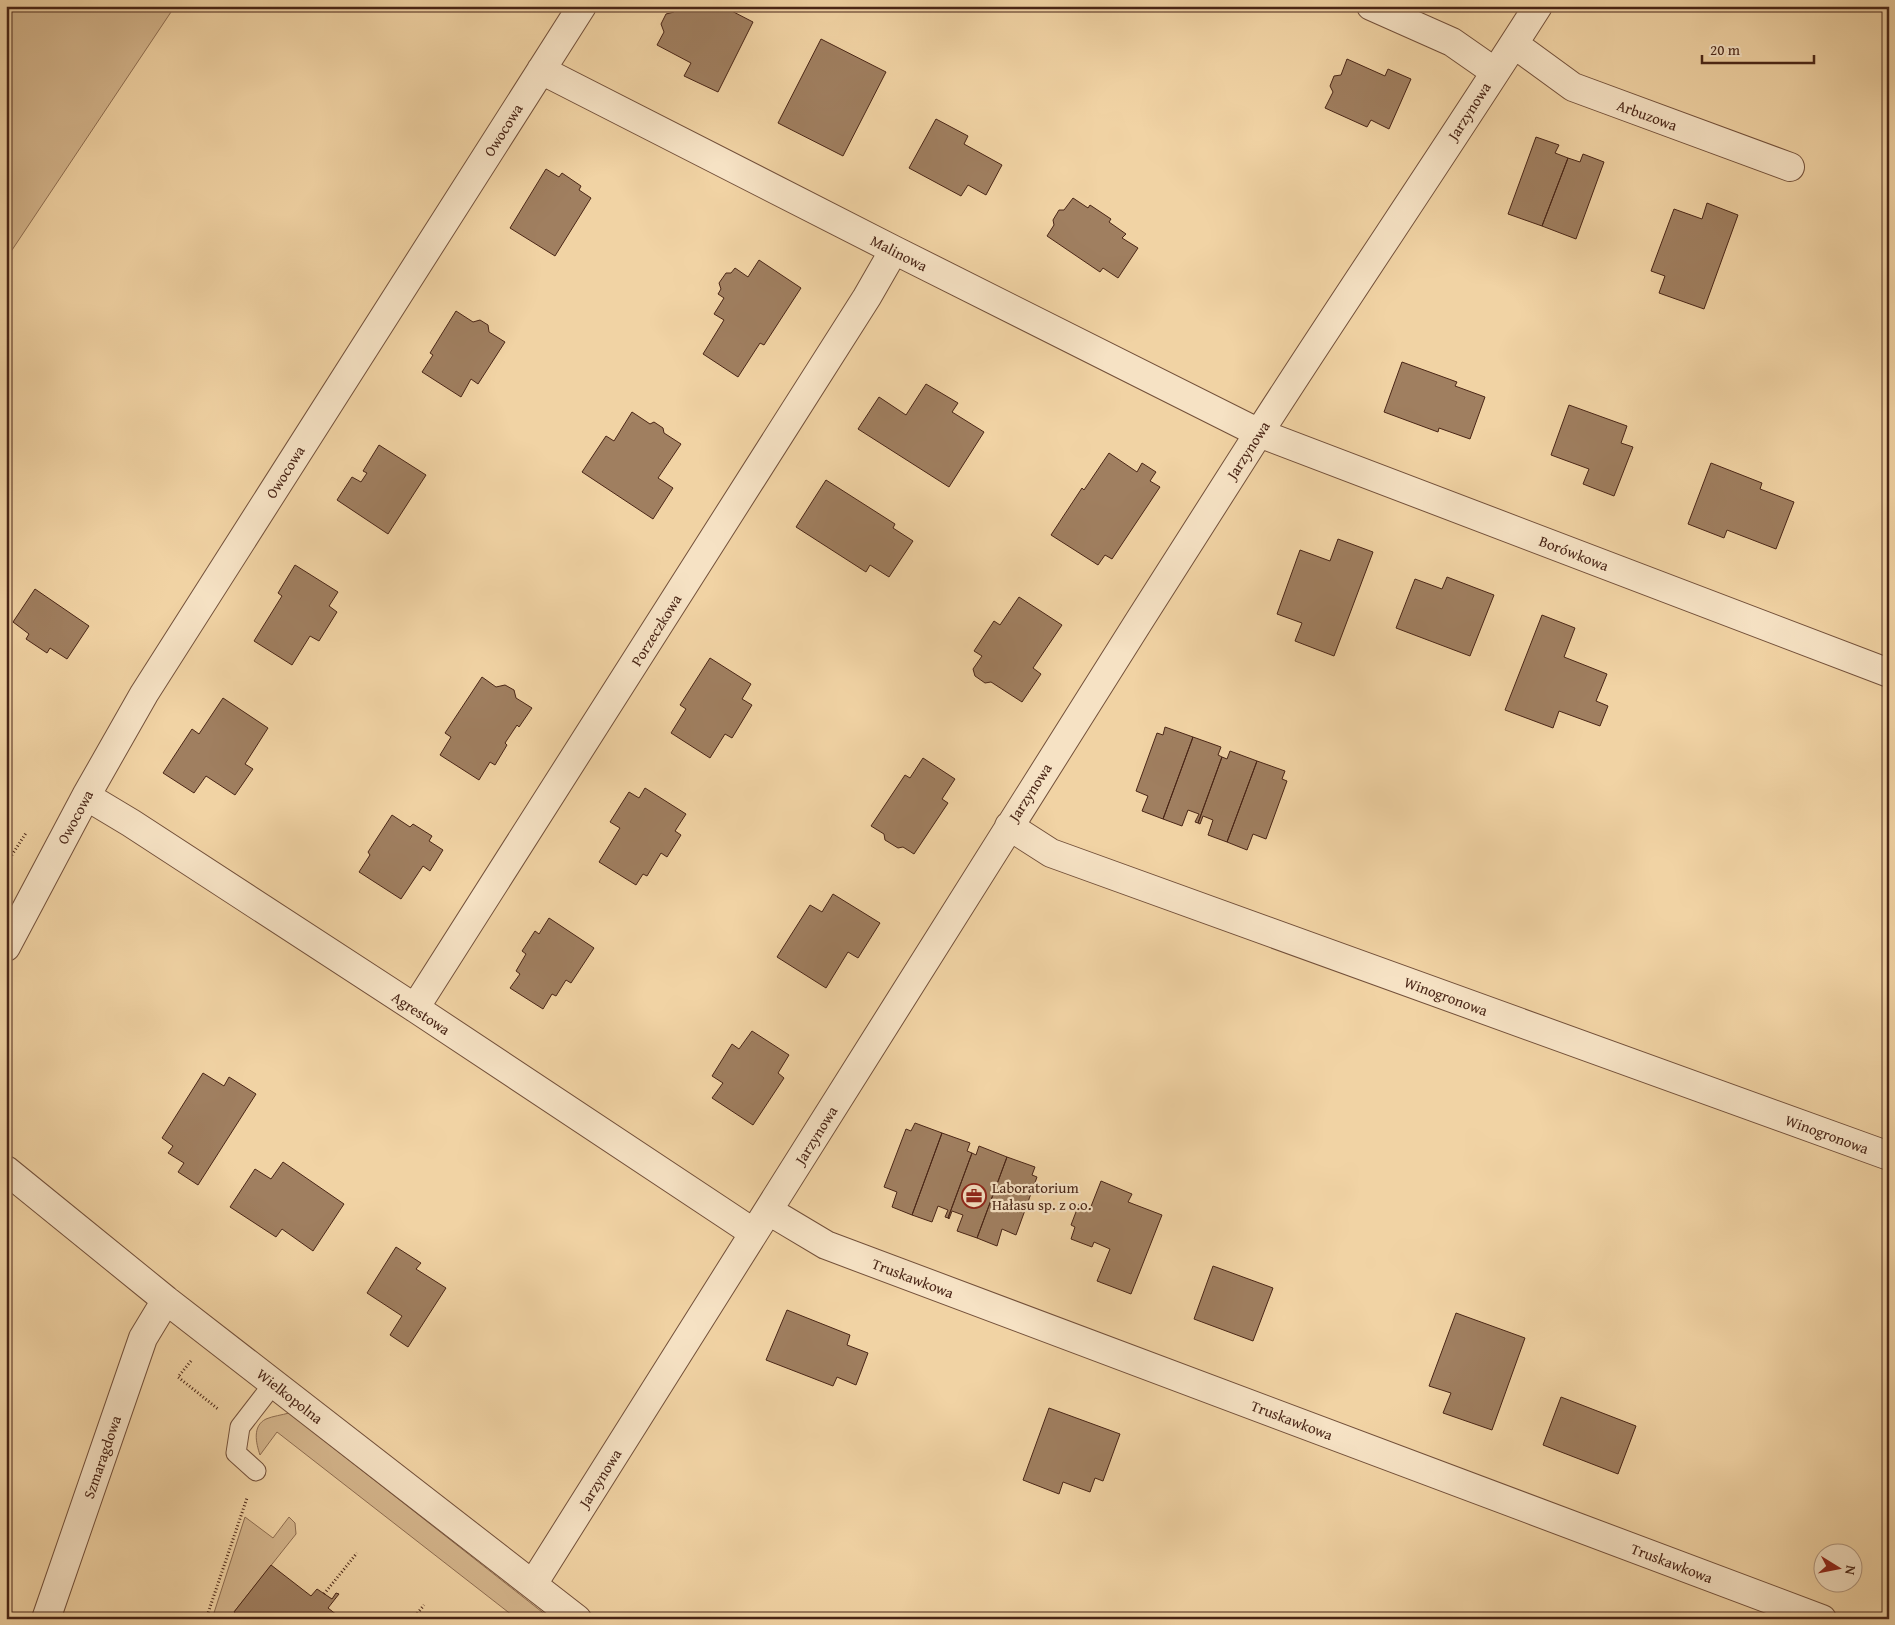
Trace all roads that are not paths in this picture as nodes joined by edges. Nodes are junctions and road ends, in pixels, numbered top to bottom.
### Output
1 (582, 6) edge
2 (1371, 6) edge
3 (1538, 6) edge
4 (1514, 44) junction
5 (541, 70) junction
6 (1495, 72) junction
7 (1790, 167) dead end
8 (894, 250) junction
9 (1259, 433) junction
10 (1889, 673) edge
11 (86, 796) junction
12 (1009, 826) junction
13 (6, 947) edge
14 (416, 1008) junction
15 (1889, 1156) edge
16 (6, 1170) edge
17 (762, 1222) junction
18 (166, 1300) junction
19 (274, 1383) junction
20 (256, 1471) road end
21 (533, 1584) junction
22 (46, 1619) edge
23 (577, 1619) edge
24 (1822, 1619) edge

1 - 5 street, Owocowa
2 - 6 street
3 - 4 street, Jarzynowa
4 - 6 street, Jarzynowa
4 - 7 street, Arbuzowa
5 - 8 street, Malinowa
5 - 11 street, Owocowa
6 - 9 street, Jarzynowa
8 - 9 street, Malinowa
8 - 14 street, Porzeczkowa
9 - 10 street, Borówkowa
9 - 12 street, Jarzynowa
11 - 13 street, Owocowa
11 - 14 street, Agrestowa
12 - 15 street, Winogronowa
12 - 17 street, Jarzynowa
14 - 17 street, Agrestowa
16 - 18 street, Wielkopolna
17 - 21 street, Jarzynowa
17 - 24 street, Truskawkowa
18 - 19 street, Wielkopolna
18 - 22 street, Szmaragdowa
19 - 20 lane
19 - 21 street, Wielkopolna
21 - 23 street, Wielkopolna

